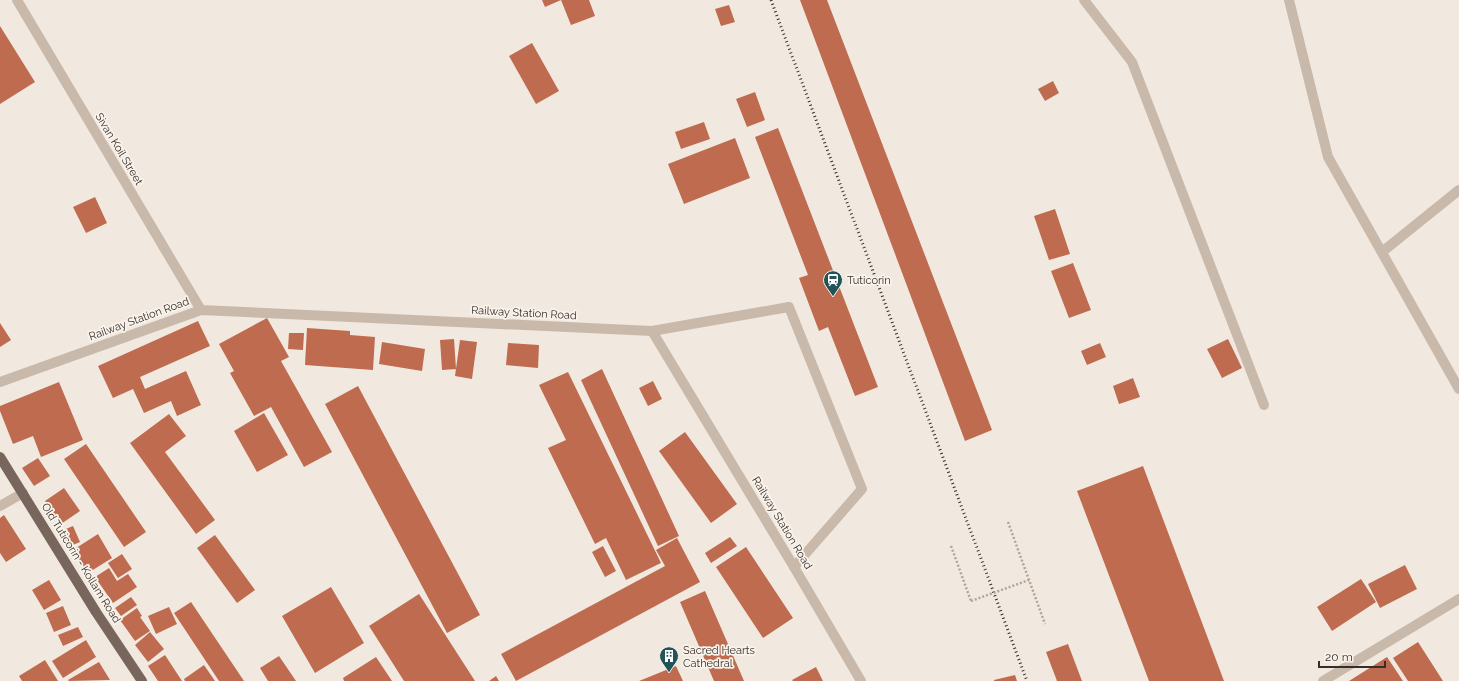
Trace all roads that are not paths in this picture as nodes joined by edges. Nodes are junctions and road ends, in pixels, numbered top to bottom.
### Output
1 (17, 0) edge
2 (1084, 0) edge
3 (1289, 0) edge
4 (1459, 190) edge
5 (1382, 252) junction
6 (200, 310) junction
7 (652, 331) junction
8 (0, 382) edge
9 (1459, 389) edge
10 (1264, 405) dead end
11 (0, 457) edge
12 (23, 493) junction
13 (0, 506) edge
14 (794, 567) junction
15 (1459, 599) edge
16 (142, 681) edge
17 (861, 681) edge
18 (1323, 681) edge

1 - 6 street, Sivan Koil Street
2 - 10 street
3 - 5 street
4 - 5 street
5 - 9 street
6 - 7 street, Railway Station Road
6 - 8 street, Railway Station Road
7 - 14 street, Railway Station Road
7 - 14 street
11 - 12 main road, Old Tuticorin - Kollam Road
12 - 13 street
12 - 16 main road, Old Tuticorin - Kollam Road
14 - 17 street, Railway Station Road
15 - 18 street

